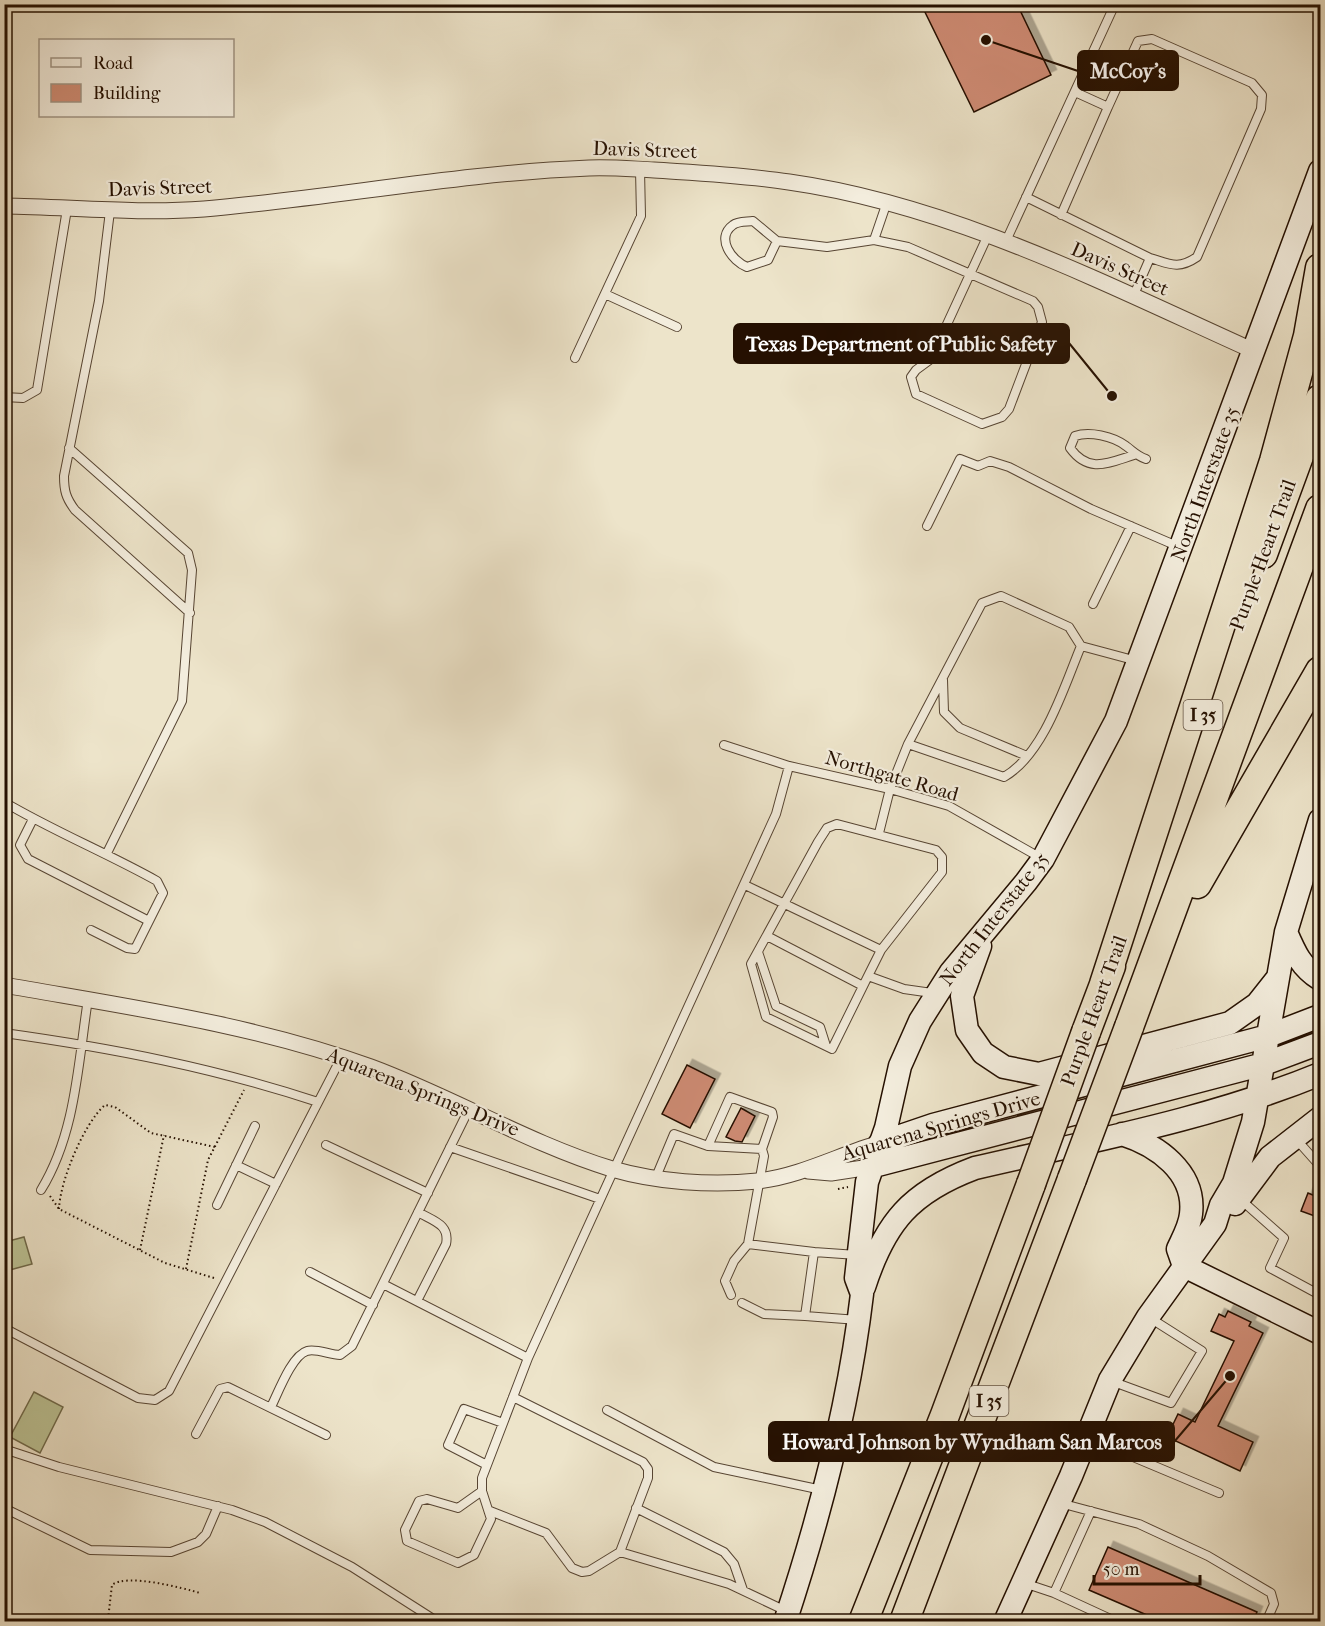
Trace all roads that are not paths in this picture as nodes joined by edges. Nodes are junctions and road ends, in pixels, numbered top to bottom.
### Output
1 (1115, 4) edge
2 (1074, 92) junction
3 (1108, 106) junction
4 (640, 170) junction
5 (1320, 171) edge
6 (1026, 197) junction
7 (887, 202) junction
8 (4, 206) edge
9 (67, 209) junction
10 (110, 211) junction
11 (1061, 215) junction
12 (988, 236) junction
13 (874, 240) junction
14 (777, 241) junction
15 (1006, 241) junction
16 (1150, 258) junction
17 (1320, 268) edge
18 (970, 275) junction
19 (605, 294) junction
20 (1133, 297) junction
21 (677, 327) dead end
22 (1254, 351) junction
23 (575, 358) dead end
24 (4, 397) edge
25 (1320, 399) edge
26 (69, 448) junction
27 (1134, 454) junction
28 (1146, 459) dead end
29 (1320, 509) edge
30 (927, 526) dead end
31 (1131, 526) junction
32 (1181, 548) junction
33 (1093, 604) dead end
34 (190, 613) junction
35 (1081, 646) junction
36 (1138, 662) junction
37 (1320, 671) edge
38 (943, 678) junction
39 (908, 744) junction
40 (724, 745) dead end
41 (1028, 756) junction
42 (789, 766) junction
43 (890, 789) junction
44 (4, 802) edge
45 (33, 819) junction
46 (1320, 820) edge
47 (879, 833) junction
48 (107, 853) junction
49 (1043, 859) junction
50 (745, 885) junction
51 (782, 904) junction
52 (149, 921) junction
53 (91, 930) dead end
54 (986, 931) junction
55 (1286, 932) junction
56 (767, 936) junction
57 (881, 950) junction
58 (758, 952) junction
59 (868, 976) junction
60 (1147, 978) junction
61 (1277, 979) junction
62 (1320, 980) edge
63 (1104, 984) junction
64 (4, 985) edge
65 (863, 986) junction
66 (937, 994) junction
67 (88, 999) junction
68 (1320, 1016) edge
69 (4, 1033) edge
70 (1268, 1036) junction
71 (1320, 1043) edge
72 (81, 1044) junction
73 (826, 1046) junction
74 (341, 1058) junction
75 (1264, 1064) junction
76 (1320, 1074) edge
77 (1258, 1098) junction
78 (318, 1102) junction
79 (469, 1108) junction
80 (1320, 1118) edge
81 (255, 1126) dead end
82 (1122, 1134) junction
83 (1295, 1138) junction
84 (880, 1143) junction
85 (326, 1144) dead end
86 (708, 1146) junction
87 (450, 1147) junction
88 (762, 1149) junction
89 (236, 1165) junction
90 (1320, 1166) edge
91 (870, 1167) junction
92 (613, 1169) junction
93 (805, 1171) junction
94 (656, 1177) junction
95 (759, 1180) junction
96 (276, 1184) junction
97 (42, 1189) road end
98 (428, 1193) junction
99 (1239, 1198) junction
100 (600, 1199) junction
101 (217, 1205) dead end
102 (418, 1212) junction
103 (1215, 1224) junction
104 (748, 1244) junction
105 (814, 1252) junction
106 (858, 1255) junction
107 (1184, 1266) junction
108 (310, 1272) dead end
109 (383, 1284) junction
110 (862, 1294) junction
111 (731, 1295) dead end
112 (1320, 1295) edge
113 (417, 1301) junction
114 (742, 1303) dead end
115 (373, 1305) junction
116 (805, 1316) junction
117 (1148, 1317) junction
118 (859, 1320) junction
119 (4, 1328) edge
120 (1320, 1332) edge
121 (528, 1358) junction
122 (1110, 1380) junction
123 (513, 1397) junction
124 (271, 1407) junction
125 (607, 1410) dead end
126 (503, 1423) junction
127 (196, 1434) dead end
128 (326, 1435) dead end
129 (1084, 1440) junction
130 (4, 1449) edge
131 (487, 1465) junction
132 (823, 1490) junction
133 (482, 1491) junction
134 (1219, 1493) dead end
135 (1058, 1503) junction
136 (218, 1506) junction
137 (4, 1508) edge
138 (636, 1508) junction
139 (490, 1511) junction
140 (1091, 1511) junction
141 (906, 1513) junction
142 (620, 1552) junction
143 (1022, 1583) junction
144 (743, 1590) junction
145 (1054, 1593) junction
146 (786, 1617) edge
147 (438, 1622) edge
148 (851, 1622) edge
149 (863, 1622) edge
150 (904, 1622) edge
151 (1005, 1622) edge
152 (1117, 1622) edge
153 (1266, 1622) edge

1 - 2 lane
2 - 3 lane
2 - 6 lane
3 - 11 lane
3 - 16 lane
4 - 7 street, Davis Street
4 - 10 street, Davis Street
4 - 19 lane
5 - 22 main road, North Interstate 35
6 - 11 lane
6 - 15 lane
7 - 12 street, Davis Street
7 - 13 lane
8 - 9 street, Davis Street
9 - 10 street, Davis Street
9 - 24 lane
10 - 26 lane
11 - 16 lane
12 - 15 street, Davis Street
12 - 18 lane
13 - 14 lane
13 - 18 lane
14 - 14 lane
15 - 20 street, Davis Street
16 - 20 lane
17 - 63 highway
18 - 18 lane
19 - 21 lane
19 - 23 lane
20 - 22 street, Davis Street
22 - 32 main road, North Interstate 35
25 - 63 highway, Purple Heart Trail / I 35
26 - 34 lane
26 - 34 lane
27 - 27 lane
27 - 28 lane
29 - 60 highway, Purple Heart Trail / I 35
30 - 31 lane
31 - 32 lane
31 - 33 lane
32 - 36 main road, North Interstate 35
34 - 48 lane
35 - 36 lane
35 - 38 lane
35 - 41 lane
36 - 49 main road, North Interstate 35
37 - 60 highway
38 - 39 lane
38 - 41 lane
39 - 41 lane
39 - 43 lane
40 - 42 lane, Northgate Road
42 - 43 lane, Northgate Road
42 - 50 lane
43 - 47 lane
43 - 49 lane, Northgate Road
44 - 45 lane
45 - 48 lane
45 - 52 lane
46 - 55 main road
47 - 51 lane
47 - 57 lane
48 - 52 lane
49 - 54 main road, North Interstate 35
50 - 51 lane
50 - 92 lane
51 - 56 lane
51 - 57 lane
52 - 53 lane
54 - 61 main road
54 - 66 main road, North Interstate 35
55 - 61 main road
55 - 62 main road
56 - 58 lane
56 - 65 lane
57 - 59 lane
58 - 73 lane
58 - 73 lane
59 - 65 lane
59 - 66 lane
60 - 150 highway, Purple Heart Trail / I 35, bridge
61 - 70 main road
63 - 141 highway, Purple Heart Trail / I 35, bridge
64 - 67 street, Aquarena Springs Drive
65 - 73 lane
66 - 84 main road, North Interstate 35
67 - 72 lane
67 - 74 street, Aquarena Springs Drive
68 - 70 main road, Aquarena Springs Drive
69 - 72 lane
70 - 75 main road
70 - 84 main road, Aquarena Springs Drive
71 - 75 main road, Aquarena Springs Drive
72 - 78 lane
72 - 97 lane
74 - 78 lane
74 - 79 street, Aquarena Springs Drive
75 - 77 main road
75 - 91 main road, Aquarena Springs Drive
76 - 77 main road
77 - 82 main road
77 - 103 main road
78 - 96 lane
79 - 87 lane
79 - 92 street, Aquarena Springs Drive
80 - 83 main road
81 - 89 lane
82 - 107 main road
82 - 110 main road
83 - 90 lane
83 - 99 main road
84 - 91 main road, North Interstate 35
84 - 93 street, Aquarena Springs Drive
85 - 98 lane
86 - 88 lane
86 - 88 lane
86 - 94 lane
87 - 98 lane
87 - 100 lane
88 - 95 lane
89 - 96 lane
89 - 101 lane
91 - 93 street, Aquarena Springs Drive
91 - 106 main road, North Interstate 35
92 - 94 street, Aquarena Springs Drive
92 - 100 lane
93 - 95 street, Aquarena Springs Drive
94 - 95 street, Aquarena Springs Drive
95 - 104 lane
96 - 119 lane
98 - 102 lane
99 - 103 main road
99 - 112 lane
100 - 121 lane
102 - 109 lane
102 - 113 lane
103 - 107 main road
104 - 105 lane
104 - 111 lane
105 - 106 lane
105 - 116 lane
106 - 110 main road, North Interstate 35
107 - 117 main road
107 - 120 main road
108 - 115 lane
109 - 113 lane
109 - 115 lane
110 - 118 main road, North Interstate 35
113 - 121 lane
114 - 116 lane
115 - 124 lane
116 - 118 lane
117 - 122 main road
117 - 122 lane
118 - 132 main road, North Interstate 35
121 - 123 lane
122 - 129 main road
123 - 126 lane
123 - 138 lane
124 - 127 lane
124 - 128 lane
125 - 132 lane
126 - 131 lane
126 - 131 lane
129 - 134 lane
129 - 135 main road
130 - 136 lane
131 - 133 lane
132 - 146 main road, North Interstate 35
133 - 139 lane
133 - 139 lane
135 - 140 lane
135 - 143 main road
136 - 137 lane
136 - 147 lane
138 - 142 lane
138 - 144 lane
139 - 142 lane
140 - 145 lane
140 - 153 lane
141 - 148 highway
141 - 149 highway, Purple Heart Trail / I 35
142 - 144 lane
143 - 145 lane
143 - 151 main road
144 - 146 lane
145 - 152 lane

